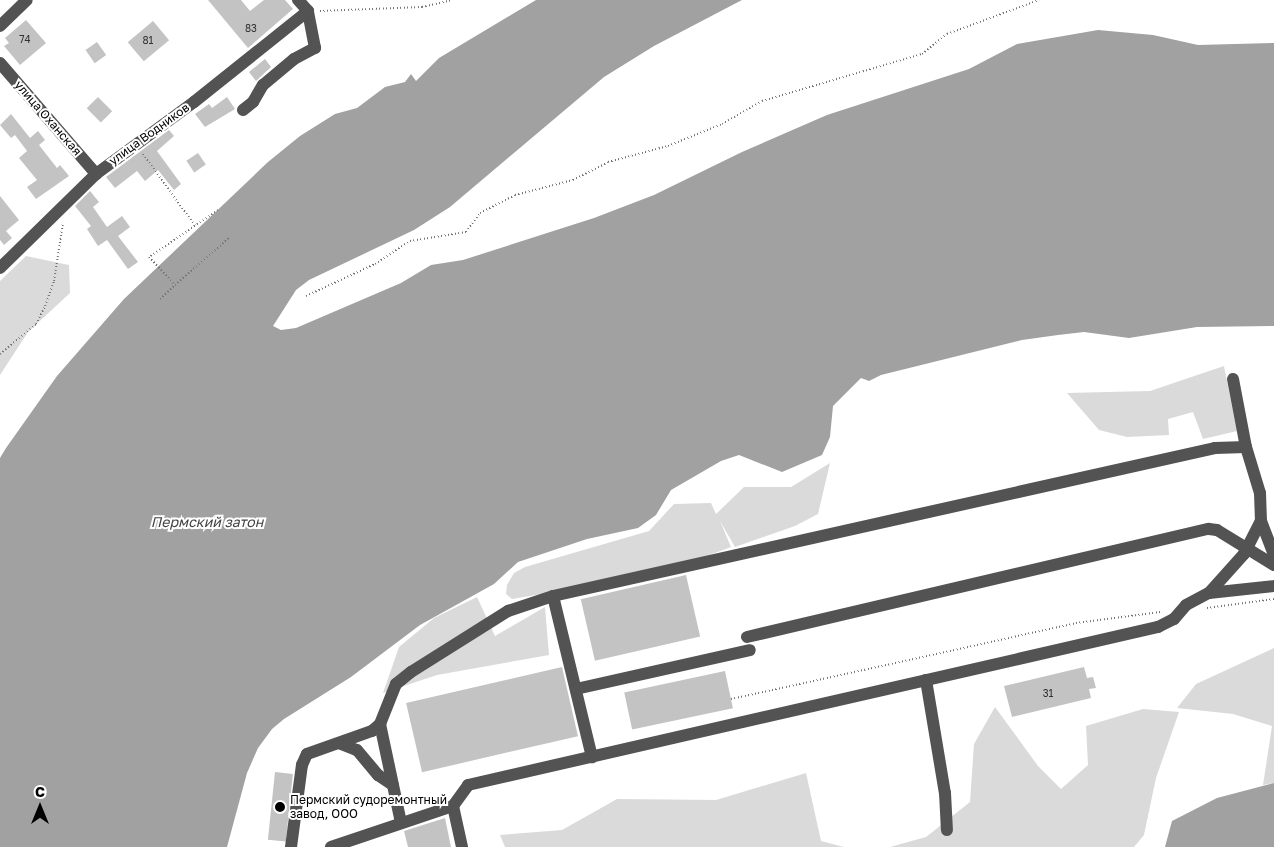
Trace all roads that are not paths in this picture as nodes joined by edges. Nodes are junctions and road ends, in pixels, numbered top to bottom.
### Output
1 (27, 0) edge
2 (298, 0) edge
3 (308, 11) junction
4 (0, 26) edge
5 (0, 63) edge
6 (243, 110) dead end
7 (96, 174) junction
8 (0, 268) edge
9 (1233, 378) dead end
10 (1246, 447) junction
11 (1261, 521) junction
12 (1246, 550) junction
13 (1274, 555) edge
14 (1274, 565) edge
15 (1274, 586) edge
16 (1209, 593) junction
17 (553, 596) junction
18 (748, 637) dead end
19 (750, 650) dead end
20 (926, 680) junction
21 (576, 689) junction
22 (380, 724) junction
23 (341, 744) junction
24 (592, 757) junction
25 (393, 785) junction
26 (453, 806) junction
27 (401, 823) junction
28 (947, 830) dead end
29 (291, 847) edge
30 (331, 847) edge
31 (462, 847) edge

1 - 4 street
2 - 3 street
3 - 6 street
3 - 7 street, улица Водников
5 - 7 street, улица Оханская
7 - 8 street, улица Водников
9 - 10 street
10 - 11 street
10 - 17 street
11 - 12 street
11 - 13 street
12 - 14 street
12 - 16 street
12 - 18 street
15 - 16 street
16 - 20 street
17 - 21 street
17 - 22 street
19 - 21 street
20 - 24 street
20 - 28 street
21 - 24 street
22 - 23 street
22 - 25 street
23 - 25 street
23 - 29 street
24 - 26 street
25 - 27 street
26 - 27 street
26 - 31 street
27 - 30 street

